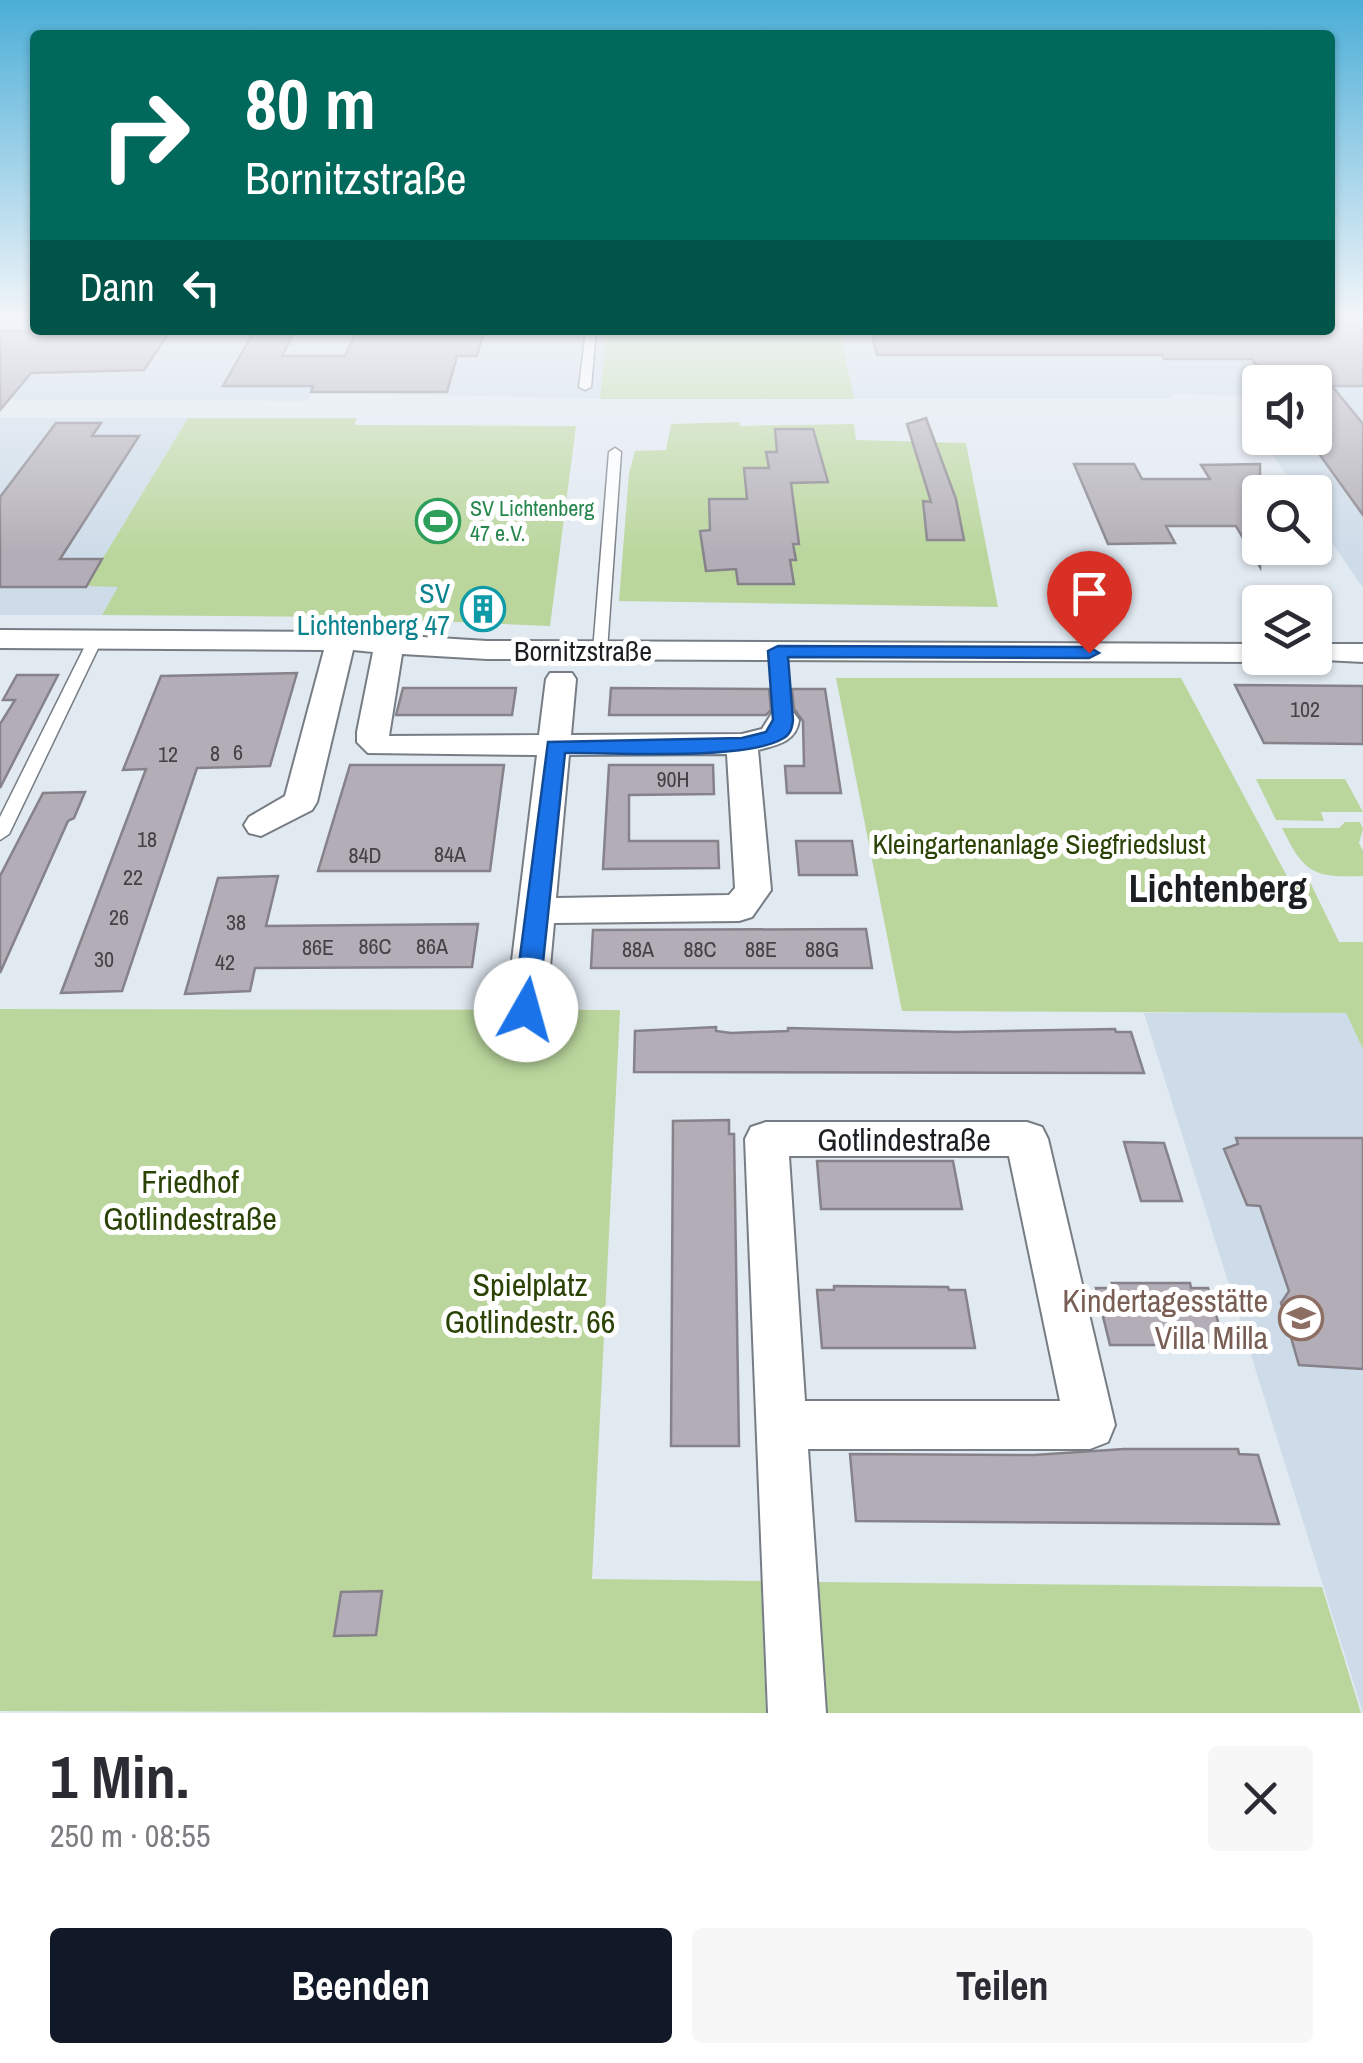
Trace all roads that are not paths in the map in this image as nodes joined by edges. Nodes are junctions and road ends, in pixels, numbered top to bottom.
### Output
1 (616, 452) dead end
2 (0, 639) edge
3 (96, 640) junction
4 (341, 641) junction
5 (390, 644) junction
6 (600, 651) junction
7 (778, 651) junction
8 (1242, 653) edge
9 (1332, 653) edge
10 (1363, 653) edge
11 (561, 679) dead end
12 (783, 720) joint
13 (742, 744) junction
14 (555, 746) junction
15 (261, 825) dead end
16 (0, 834) edge
17 (538, 912) junction
18 (526, 1010) dead end
19 (781, 1425) junction
20 (797, 1713) edge

1 - 6 lane
2 - 3 street, Bornitzstraße
3 - 4 street, Bornitzstraße
3 - 16 lane
4 - 5 street, Bornitzstraße
4 - 15 street
5 - 6 street, Bornitzstraße
5 - 14 street
6 - 7 street, Bornitzstraße
7 - 8 street, Bornitzstraße
7 - 12 lane
9 - 10 street
11 - 14 street, Bornitzstraße
12 - 13 street
13 - 14 street
13 - 17 street
14 - 17 street, Bornitzstraße
17 - 18 street, Bornitzstraße
19 - 19 street, Gotlindestraße
19 - 20 street, Gotlindestraße

